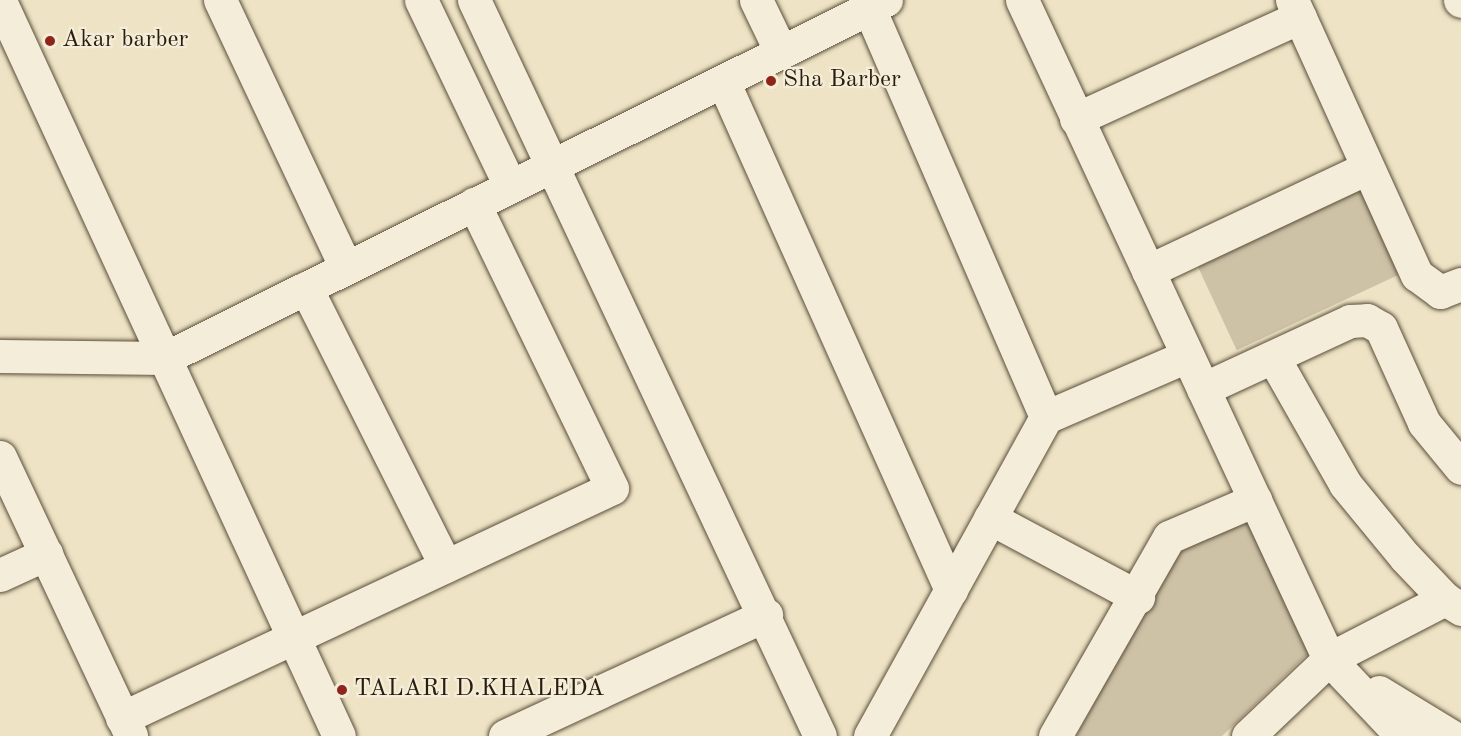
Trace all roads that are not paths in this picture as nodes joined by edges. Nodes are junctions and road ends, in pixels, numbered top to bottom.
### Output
1 (220, 0) edge
2 (421, 0) edge
3 (756, 0) edge
4 (1022, 0) edge
5 (0, 1) edge
6 (481, 2) edge
7 (877, 4) edge
8 (1296, 9) edge
9 (781, 52) junction
10 (723, 81) junction
11 (1076, 119) junction
12 (549, 167) junction
13 (1367, 168) junction
14 (510, 186) junction
15 (474, 204) junction
16 (346, 268) junction
17 (1148, 271) junction
18 (1461, 285) edge
19 (306, 288) junction
20 (0, 356) edge
21 (1187, 356) junction
22 (1273, 357) junction
23 (165, 358) junction
24 (1203, 389) junction
25 (1046, 417) junction
26 (0, 456) edge
27 (1461, 468) edge
28 (1255, 500) junction
29 (990, 518) junction
30 (46, 554) junction
31 (446, 566) junction
32 (0, 575) edge
33 (951, 590) junction
34 (1138, 597) junction
35 (1453, 604) edge
36 (766, 615) junction
37 (294, 639) junction
38 (1329, 659) junction
39 (127, 727) edge
40 (339, 736) edge
41 (505, 736) edge
42 (819, 736) edge
43 (870, 736) edge
44 (1055, 736) edge
45 (1248, 736) edge
46 (1402, 736) edge
47 (1451, 736) edge

1 - 16 street
2 - 14 street
3 - 9 street
4 - 11 street
5 - 23 street
6 - 12 street
7 - 9 street
7 - 25 street
8 - 11 street
8 - 13 street
9 - 10 street
10 - 12 street
10 - 33 street
11 - 17 street
12 - 14 street
12 - 36 street
13 - 17 street
13 - 18 street
14 - 15 street
15 - 16 street
15 - 31 street
16 - 19 street
17 - 21 street
19 - 23 street
19 - 31 street
20 - 23 street
21 - 24 street
21 - 25 street
22 - 24 street
22 - 27 street
22 - 35 street
23 - 37 street
24 - 28 street
25 - 29 street
26 - 30 street
28 - 34 street
28 - 38 street
29 - 33 street
29 - 34 street
30 - 32 street
30 - 39 street
31 - 37 street
33 - 43 street
34 - 44 street
35 - 38 street
36 - 41 street
36 - 42 street
37 - 39 street
37 - 40 street
38 - 45 street
38 - 46 street
38 - 47 street

